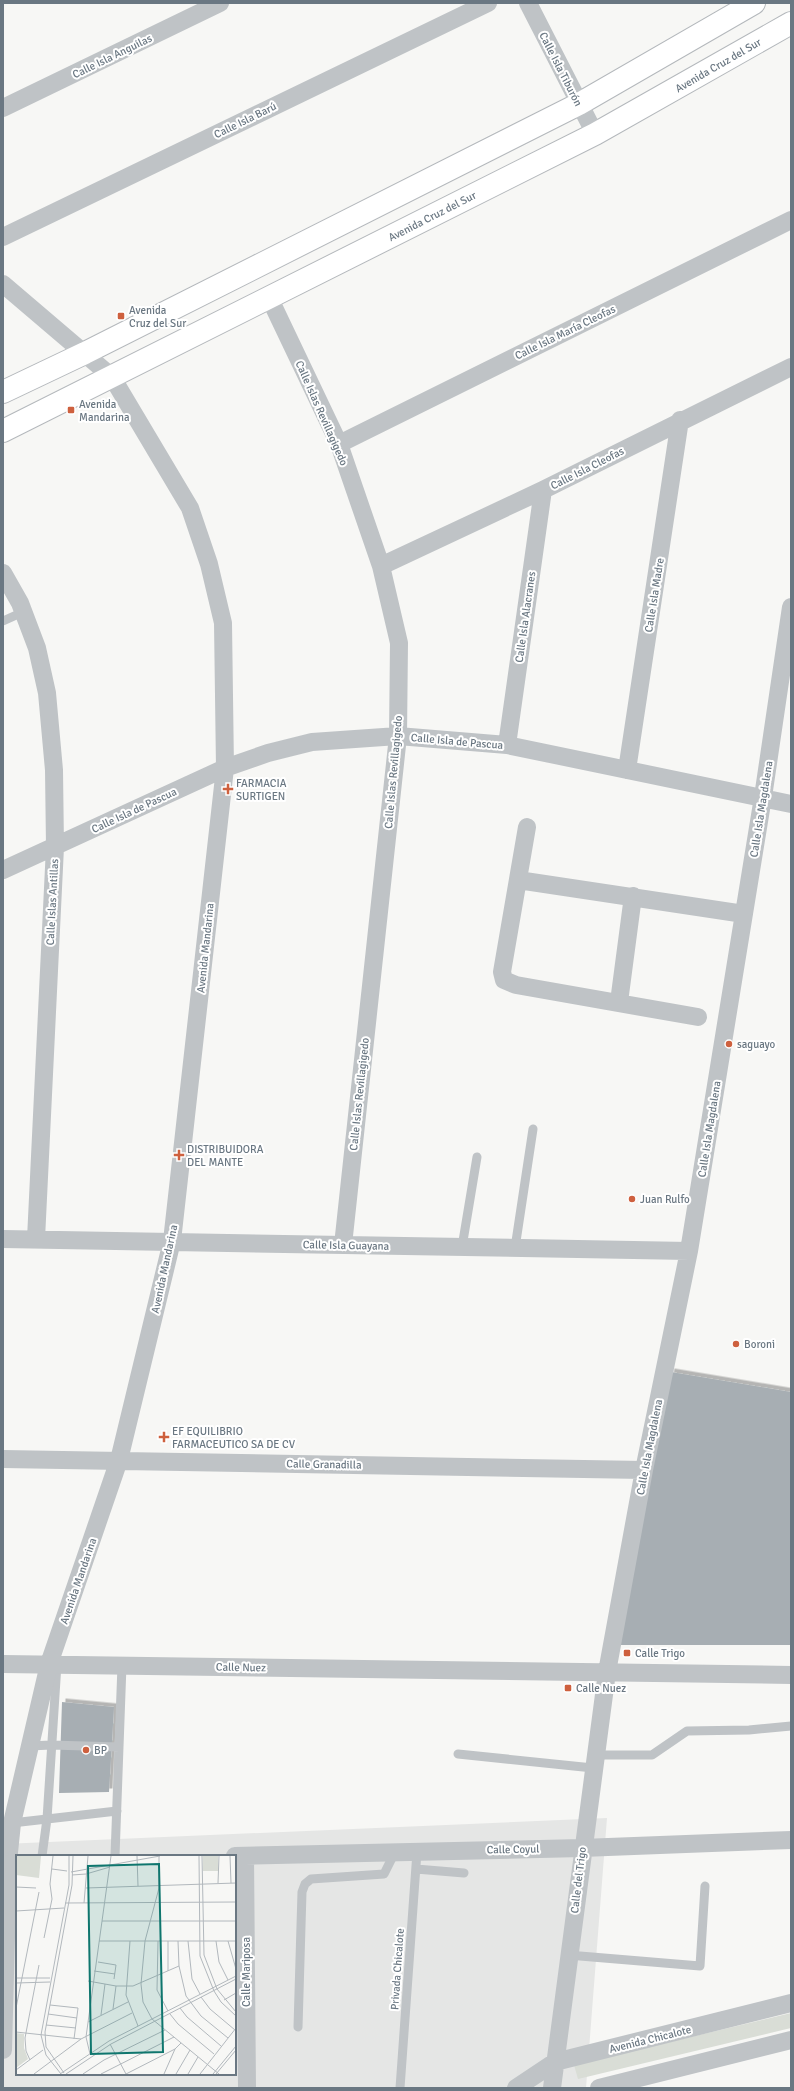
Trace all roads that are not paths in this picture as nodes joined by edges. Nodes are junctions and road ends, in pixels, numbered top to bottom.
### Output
1 (220, 3) edge
2 (488, 3) edge
3 (528, 3) edge
4 (754, 3) edge
5 (791, 23) edge
6 (579, 104) junction
7 (3, 108) edge
8 (595, 134) junction
9 (791, 220) edge
10 (3, 237) edge
11 (3, 284) edge
12 (269, 297) junction
13 (85, 353) junction
14 (791, 366) edge
15 (112, 377) junction
16 (3, 392) edge
17 (680, 420) junction
18 (3, 431) edge
19 (339, 444) junction
20 (543, 490) junction
21 (381, 566) junction
22 (3, 573) edge
23 (791, 607) edge
24 (23, 612) junction
25 (3, 621) edge
26 (398, 736) junction
27 (507, 745) junction
28 (226, 768) junction
29 (627, 770) junction
30 (763, 797) junction
31 (791, 804) edge
32 (527, 827) dead end
33 (55, 847) junction
34 (3, 870) edge
35 (518, 880) junction
36 (633, 896) junction
37 (744, 914) junction
38 (619, 1002) junction
39 (698, 1017) dead end
40 (533, 1129) dead end
41 (477, 1157) dead end
42 (3, 1239) edge
43 (36, 1239) junction
44 (172, 1241) junction
45 (343, 1245) junction
46 (462, 1247) junction
47 (515, 1248) junction
48 (689, 1251) junction
49 (3, 1459) edge
50 (119, 1460) junction
51 (644, 1470) junction
52 (3, 1664) edge
53 (53, 1664) junction
54 (122, 1665) junction
55 (607, 1672) junction
56 (791, 1675) edge
57 (791, 1726) edge
58 (51, 1745) junction
59 (30, 1746) junction
60 (119, 1747) junction
61 (458, 1754) dead end
62 (594, 1762) junction
63 (117, 1811) junction
64 (47, 1819) junction
65 (12, 1823) junction
66 (791, 1840) edge
67 (582, 1848) junction
68 (395, 1852) junction
69 (417, 1852) junction
70 (42, 1855) edge
71 (115, 1855) edge
72 (240, 1856) edge
73 (9, 1862) edge
74 (416, 1869) junction
75 (464, 1873) dead end
76 (705, 1886) dead end
77 (568, 1955) junction
78 (4, 1996) edge
79 (791, 2003) edge
80 (298, 2027) dead end
81 (791, 2040) edge
82 (3, 2050) edge
83 (555, 2062) junction
84 (246, 2088) edge
85 (400, 2088) edge
86 (516, 2088) edge
87 (552, 2088) edge
88 (599, 2088) edge

1 - 7 street, Calle Isla Anguilas
2 - 10 street, Calle Isla Barú
3 - 6 street, Calle Isla Tiburón
4 - 6 main road
5 - 8 main road, Avenida Cruz del Sur
6 - 8 street, Calle Isla Tiburón
6 - 13 main road
8 - 12 main road, Avenida Cruz del Sur
9 - 19 street, Calle Isla María Cleofas
11 - 13 street, Avenida Mandarina
12 - 15 main road, Avenida Cruz del Sur
12 - 19 street, Calle Islas Revillagigedo
13 - 15 street, Avenida Mandarina
13 - 16 main road
14 - 17 street, Calle Isla Cleofas
15 - 18 main road, Avenida Cruz del Sur
15 - 28 street, Avenida Mandarina
17 - 20 street, Calle Isla Cleofas
17 - 29 street, Calle Isla Madre
19 - 21 street, Calle Islas Revillagigedo
20 - 21 street, Calle Isla Cleofas
20 - 27 street, Calle Isla Alacranes
21 - 26 street, Calle Islas Revillagigedo
22 - 24 street, Calle Islas Antillas
23 - 30 street, Calle Isla Magdalena
24 - 25 lane
24 - 33 street, Calle Islas Antillas
26 - 27 street, Calle Isla de Pascua
26 - 28 street, Calle Isla de Pascua
26 - 45 street, Calle Islas Revillagigedo
27 - 29 street, Calle Isla de Pascua
28 - 33 street, Calle Isla de Pascua
28 - 44 street, Avenida Mandarina
29 - 30 street, Calle Isla de Pascua
30 - 31 street, Calle Isla de Pascua
30 - 37 street, Calle Isla Magdalena
32 - 35 street
33 - 34 street, Calle Isla de Pascua
33 - 43 street, Calle Islas Antillas
35 - 36 street
35 - 38 street
36 - 37 street
36 - 38 street
37 - 48 street, Calle Isla Magdalena
38 - 39 street
40 - 47 lane
41 - 46 lane
42 - 43 street, Calle Isla Guayana
43 - 44 street, Calle Isla Guayana
44 - 45 street, Calle Isla Guayana
44 - 50 street, Avenida Mandarina
45 - 46 street, Calle Isla Guayana
46 - 47 street, Calle Isla Guayana
47 - 48 street, Calle Isla Guayana
48 - 51 street, Calle Isla Magdalena
49 - 50 street, Calle Granadilla
50 - 51 street, Calle Granadilla
50 - 53 street, Avenida Mandarina
51 - 55 street, Calle Isla Magdalena
52 - 53 street, Calle Nuez
53 - 54 street, Calle Nuez
53 - 58 lane
53 - 59 street, Avenida Mandarina
54 - 55 street, Calle Nuez
54 - 60 lane
55 - 56 street, Calle Nuez
55 - 62 street, Calle del Trigo
57 - 62 lane
58 - 59 lane
58 - 60 lane
58 - 64 lane
59 - 65 street, Avenida Mandarina
60 - 63 lane
61 - 62 lane
62 - 67 street, Calle del Trigo
63 - 64 lane
63 - 71 lane
64 - 65 lane
64 - 70 lane
65 - 73 street, Avenida Mandarina
66 - 67 street, Calle Coyul
67 - 69 street, Calle Coyul
67 - 77 street, Calle del Trigo
68 - 69 street, Calle Coyul
68 - 72 street, Calle Coyul
68 - 80 lane
69 - 74 lane, Privada Chicalote
72 - 84 street, Calle Mariposa
73 - 78 street, Avenida Mandarina
74 - 75 lane
74 - 85 lane, Privada Chicalote
76 - 77 lane
77 - 83 street, Calle del Trigo
78 - 82 street, Avenida Mandarina
79 - 83 street, Avenida Chicalote
81 - 88 street
83 - 86 street, Avenida Chicalote
83 - 87 street, Calle del Trigo

